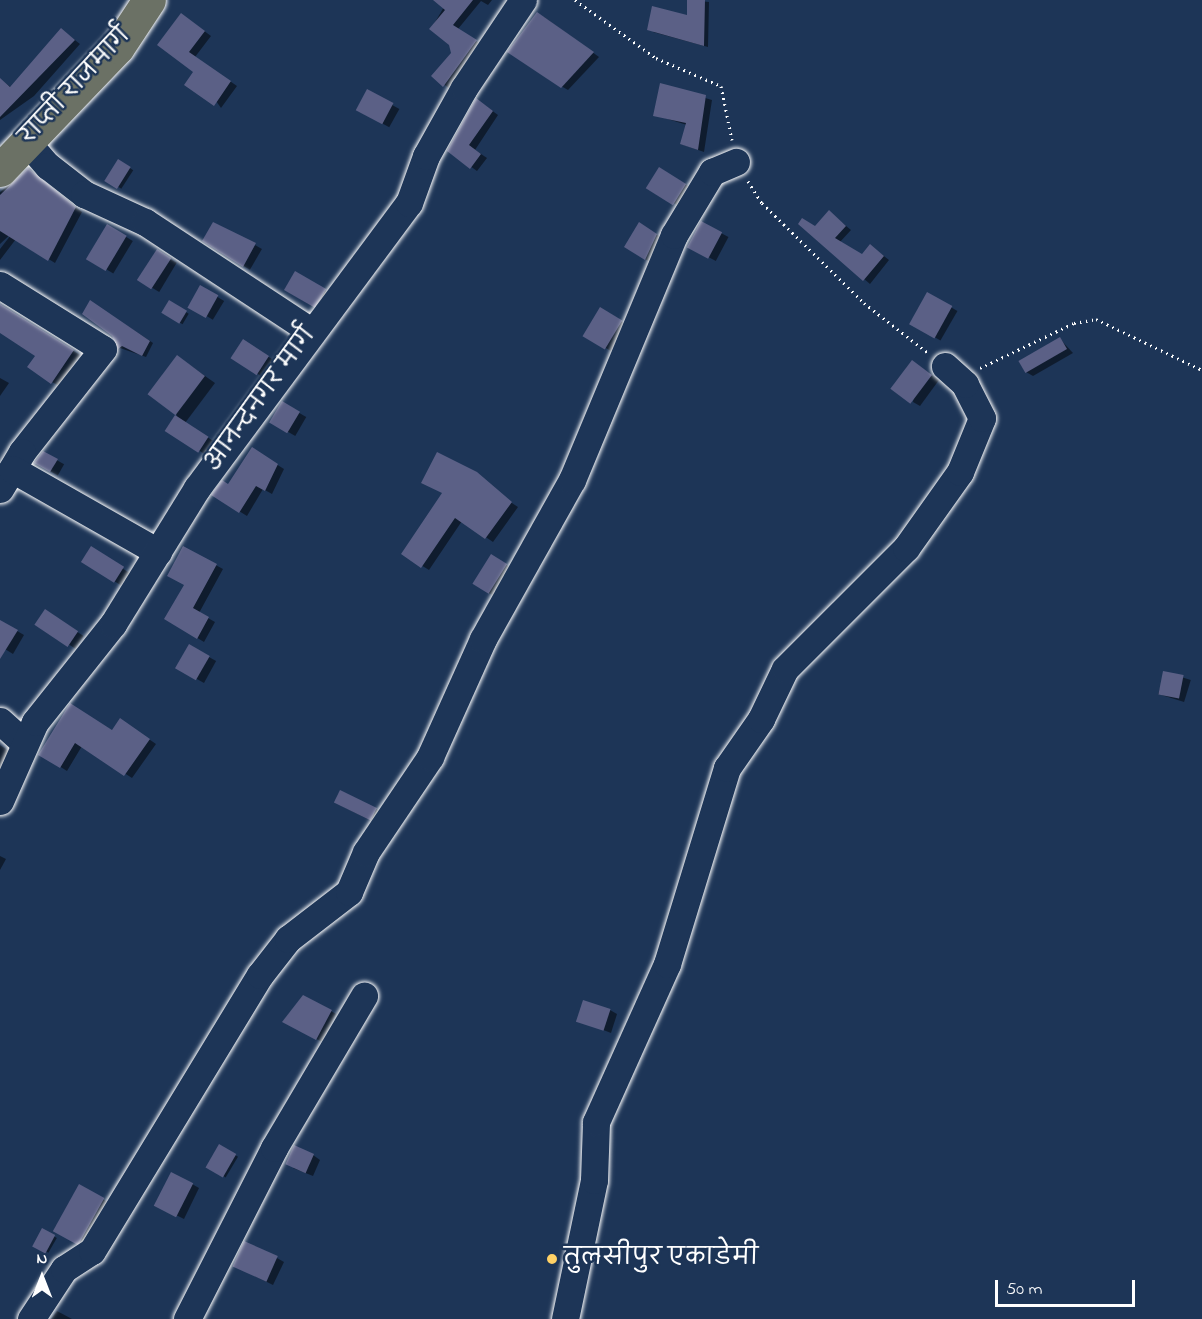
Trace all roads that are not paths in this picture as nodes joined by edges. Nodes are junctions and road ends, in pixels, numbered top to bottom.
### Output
1 (148, 0) edge
2 (523, 0) edge
3 (25, 140) junction
4 (736, 162) road end
5 (0, 171) edge
6 (0, 285) edge
7 (311, 331) junction
8 (945, 366) road end
9 (6, 479) edge
10 (158, 552) junction
11 (0, 722) edge
12 (23, 742) junction
13 (0, 801) edge
14 (364, 996) dead end
15 (31, 1319) edge
16 (188, 1319) edge
17 (565, 1319) edge

1 - 3 main road, राप्ती राजमार्ग
2 - 7 street, आनन्दनगर मार्ग
3 - 5 main road, राप्ती राजमार्ग
3 - 7 street
4 - 15 street
6 - 9 street
7 - 10 street, आनन्दनगर मार्ग
8 - 17 street
9 - 10 street
10 - 12 street, आनन्दनगर मार्ग
11 - 12 street
12 - 13 street, आनन्दनगर मार्ग
14 - 16 street

